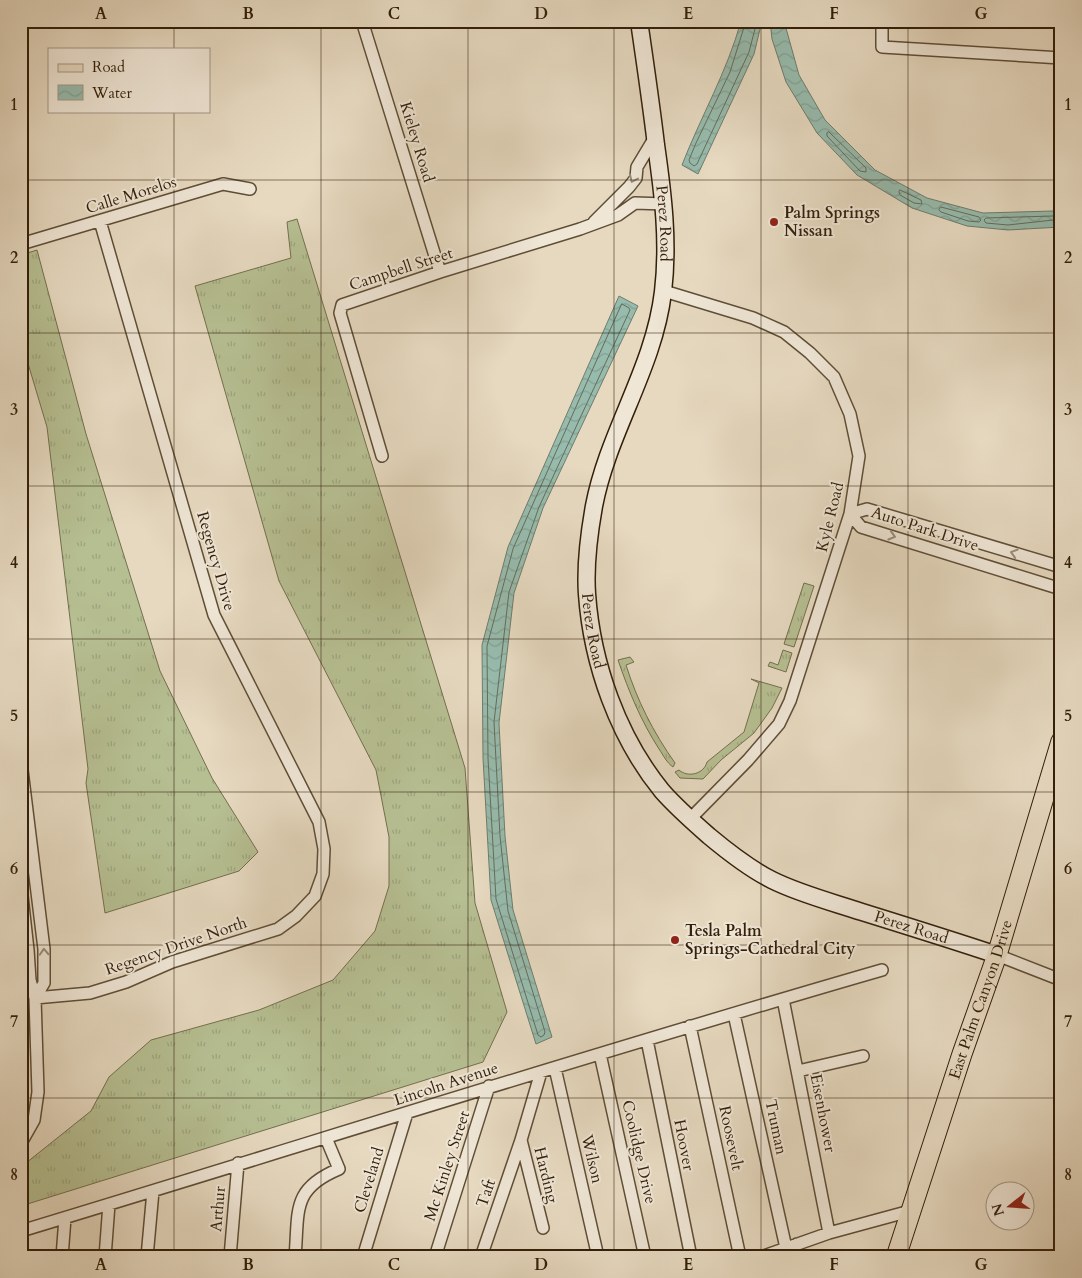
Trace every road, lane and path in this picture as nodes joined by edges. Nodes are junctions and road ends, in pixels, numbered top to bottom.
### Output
1 (362, 21) edge
2 (639, 21) edge
3 (882, 21) edge
4 (1061, 58) edge
5 (655, 137) junction
6 (250, 189) dead end
7 (665, 204) junction
8 (100, 221) junction
9 (591, 225) junction
10 (21, 244) edge
11 (440, 272) junction
12 (664, 290) junction
13 (382, 456) dead end
14 (850, 514) junction
15 (1061, 567) edge
16 (1061, 589) edge
17 (1061, 741) edge
18 (21, 762) edge
19 (690, 819) junction
20 (27, 862) edge
21 (21, 887) edge
22 (315, 896) joint
23 (997, 955) junction
24 (882, 970) dead end
25 (1061, 980) edge
26 (35, 998) junction
27 (783, 999) junction
28 (734, 1014) junction
29 (690, 1026) junction
30 (646, 1040) junction
31 (600, 1054) junction
32 (862, 1056) dead end
33 (555, 1068) junction
34 (798, 1071) junction
35 (540, 1072) junction
36 (489, 1086) junction
37 (407, 1113) junction
38 (326, 1138) junction
39 (521, 1140) junction
40 (21, 1143) edge
41 (238, 1163) junction
42 (153, 1191) junction
43 (109, 1204) junction
44 (910, 1211) junction
45 (65, 1218) junction
46 (543, 1228) dead end
47 (21, 1231) edge
48 (829, 1233) junction
49 (790, 1253) edge
50 (62, 1257) edge
51 (106, 1257) edge
52 (147, 1257) edge
53 (230, 1257) edge
54 (295, 1257) edge
55 (363, 1257) edge
56 (435, 1257) edge
57 (481, 1257) edge
58 (598, 1257) edge
59 (646, 1257) edge
60 (690, 1257) edge
61 (740, 1257) edge
62 (761, 1257) edge
63 (896, 1257) edge

1 - 11 street, Kieley Road
2 - 5 main road, Perez Road
3 - 4 street
5 - 7 main road, Perez Road
5 -> 9 street, Campbell Street
6 - 8 street, Calle Morelos
7 - 9 street, Campbell Street
7 - 12 main road, Perez Road
8 - 10 street, Calle Morelos
8 - 22 street, Regency Drive
9 - 11 street, Campbell Street
11 - 13 street, Campbell Street
12 - 14 street, Kyle Road
12 - 19 main road, Perez Road
15 -> 14 street, Auto Park Drive
14 -> 16 street, Auto Park Drive
14 - 19 street, Kyle Road
17 - 23 main road, East Palm Canyon Drive
18 - 20 street
19 - 23 main road, Perez Road
26 -> 20 street
21 - 26 street
22 - 26 street, Regency Drive North
23 - 25 street, Perez Road
23 - 44 main road, East Palm Canyon Drive
24 - 27 street, Lincoln Avenue
26 - 40 street
27 - 28 street, Lincoln Avenue
27 - 34 street, Eisenhower
28 - 29 street, Lincoln Avenue
28 - 49 street, Truman
29 - 30 street, Lincoln Avenue
29 - 61 street, Roosevelt
30 - 31 street, Lincoln Avenue
30 - 60 street, Hoover
31 - 33 street, Lincoln Avenue
31 - 59 street, Coolidge Drive
32 - 34 street
33 - 35 street, Lincoln Avenue
33 - 58 street, Wilson
34 - 48 street, Eisenhower
35 - 36 street, Lincoln Avenue
35 - 39 street, Harding
36 - 37 street, Lincoln Avenue
36 - 56 street, Mc Kinley Street
37 - 38 street, Lincoln Avenue
37 - 55 street, Cleveland
38 - 41 street, Lincoln Avenue
38 - 54 street
39 - 46 street, Harding
39 - 57 street, Taft
41 - 42 street, Lincoln Avenue
41 - 53 street, Arthur
42 - 43 street, Lincoln Avenue
42 - 52 street
43 - 45 street, Lincoln Avenue
43 - 51 street
44 - 48 street
44 - 63 main road, East Palm Canyon Drive
45 - 47 street, Lincoln Avenue
45 - 50 street
48 - 49 street
49 - 62 street

